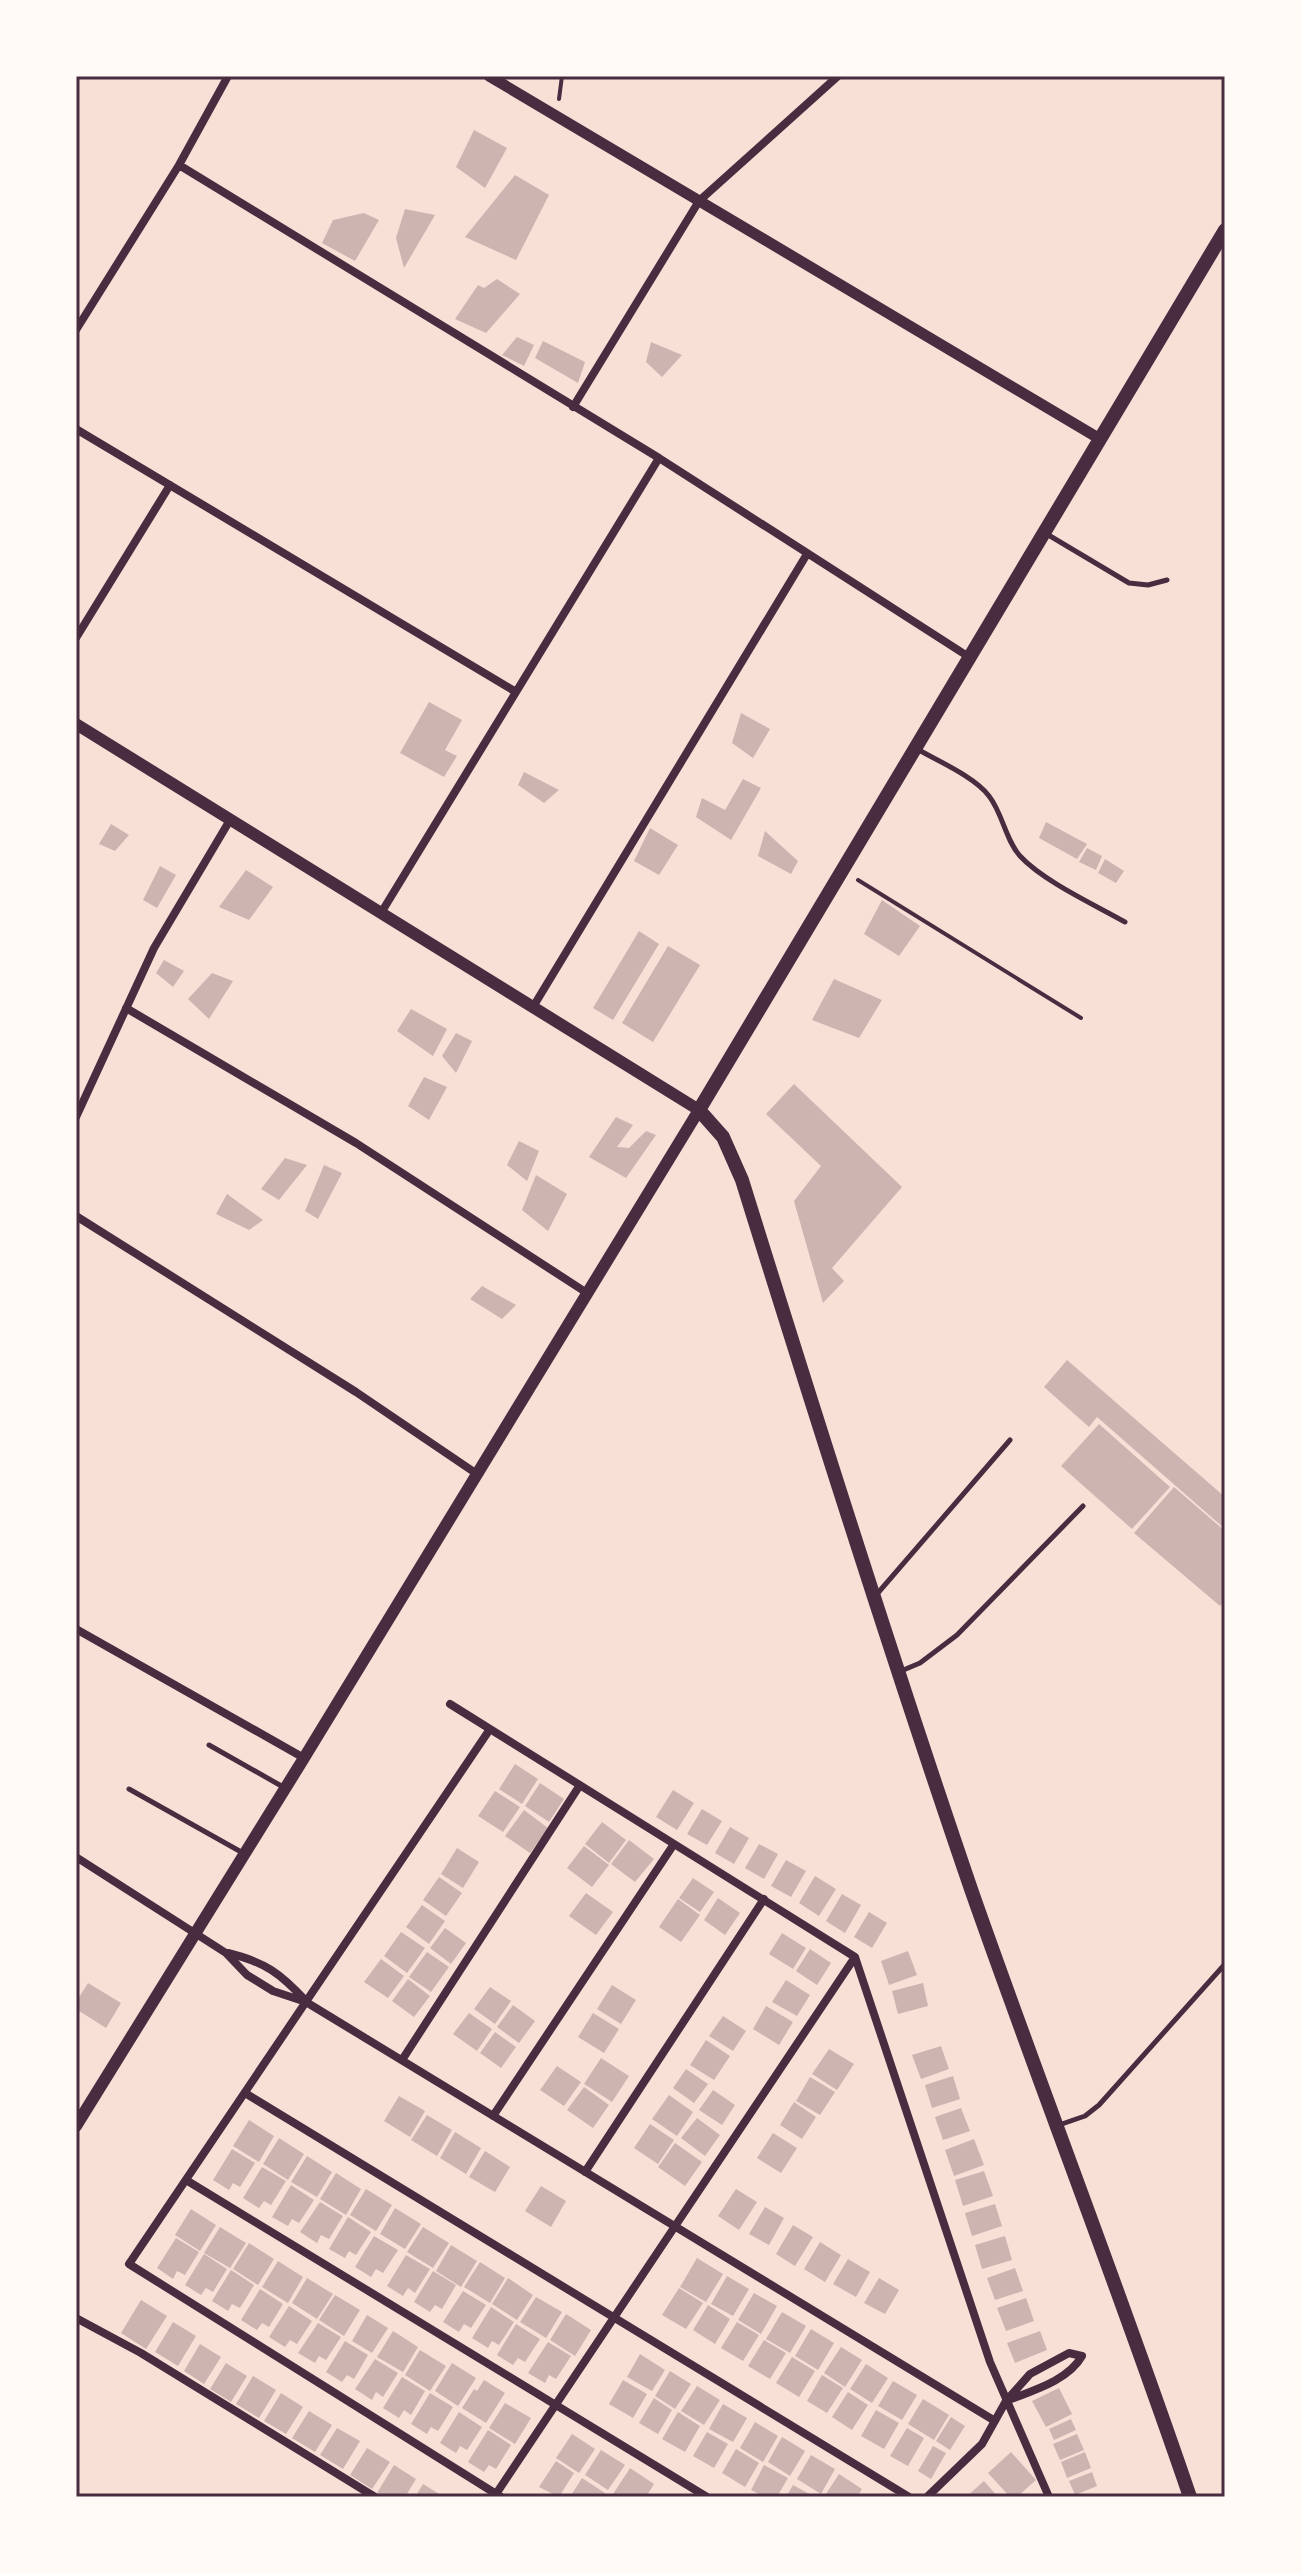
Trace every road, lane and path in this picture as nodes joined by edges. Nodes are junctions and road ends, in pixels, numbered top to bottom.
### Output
1 (228, 76) edge
2 (489, 76) edge
3 (838, 76) edge
4 (179, 165) junction
5 (699, 201) junction
6 (1225, 230) edge
7 (76, 330) edge
8 (573, 407) junction
9 (76, 429) edge
10 (1100, 439) junction
11 (659, 458) junction
12 (170, 485) junction
13 (1044, 533) junction
14 (807, 554) junction
15 (1167, 580) dead end
16 (76, 638) edge
17 (969, 657) junction
18 (516, 692) junction
19 (76, 724) edge
20 (915, 748) junction
21 (230, 820) junction
22 (842, 871) junction
23 (381, 913) junction
24 (1125, 922) dead end
25 (533, 1007) junction
26 (126, 1008) junction
27 (1081, 1018) dead end
28 (699, 1110) junction
29 (76, 1117) edge
30 (76, 1216) edge
31 (587, 1293) junction
32 (1010, 1440) dead end
33 (477, 1474) junction
34 (1083, 1506) dead end
35 (873, 1598) junction
36 (76, 1629) edge
37 (898, 1672) junction
38 (450, 1704) dead end
39 (490, 1729) junction
40 (209, 1745) dead end
41 (304, 1758) junction
42 (580, 1785) junction
43 (285, 1788) junction
44 (129, 1789) dead end
45 (674, 1844) junction
46 (244, 1853) junction
47 (76, 1857) edge
48 (764, 1899) junction
49 (194, 1934) junction
50 (226, 1953) junction
51 (855, 1957) junction
52 (1225, 1964) edge
53 (306, 2002) junction
54 (402, 2060) junction
55 (245, 2093) junction
56 (81, 2106) edge
57 (493, 2116) junction
58 (1058, 2125) junction
59 (76, 2126) edge
60 (585, 2172) junction
61 (186, 2180) junction
62 (675, 2226) junction
63 (76, 2318) edge
64 (614, 2318) junction
65 (1006, 2401) junction
66 (555, 2405) junction
67 (995, 2421) junction
68 (498, 2495) edge
69 (375, 2497) edge
70 (707, 2497) edge
71 (909, 2497) edge
72 (927, 2497) edge
73 (1049, 2497) edge
74 (1190, 2497) edge

1 - 4 street
2 - 5 street
3 - 5 street
4 - 7 street
4 - 8 street
5 - 8 street
5 - 10 street
6 - 10 main road
8 - 11 street
9 - 12 street
10 - 13 main road
11 - 14 street
11 - 18 street
12 - 16 street
12 - 18 street
13 - 15 lane
13 - 17 main road
14 - 17 street
14 - 25 street
17 - 20 main road
18 - 23 street
19 - 21 main road
20 - 22 main road
20 - 24 lane
21 - 23 main road
21 - 26 street
22 - 27 path
22 - 28 main road
23 - 25 main road
25 - 28 main road
26 - 29 street
26 - 31 street
28 - 31 main road
28 - 35 main road
30 - 33 street
31 - 33 main road
32 - 35 lane
33 - 41 main road
34 - 37 lane
35 - 37 main road
36 - 41 street
37 - 58 main road
38 - 39 street
39 - 42 street
39 - 53 street
40 - 43 lane
41 - 43 main road
42 - 45 street
42 - 54 street
43 - 46 main road
44 - 46 lane
45 - 48 street
45 - 57 street
46 - 49 main road
47 - 49 street
48 - 51 street
48 - 60 street
49 - 50 street
49 - 56 main road
50 - 53 street
50 - 53 street
51 - 62 street
51 - 65 street
52 - 58 lane
53 - 54 street
53 - 55 street
54 - 57 street
55 - 61 street
55 - 64 street
56 - 59 main road
57 - 60 street
58 - 74 main road
60 - 62 street
61 - 66 street
61 - 68 street
62 - 64 street
62 - 67 street
63 - 69 street
64 - 66 street
64 - 71 street
65 - 65 street
65 - 67 street
65 - 73 street
66 - 68 street
66 - 70 street
67 - 72 street

